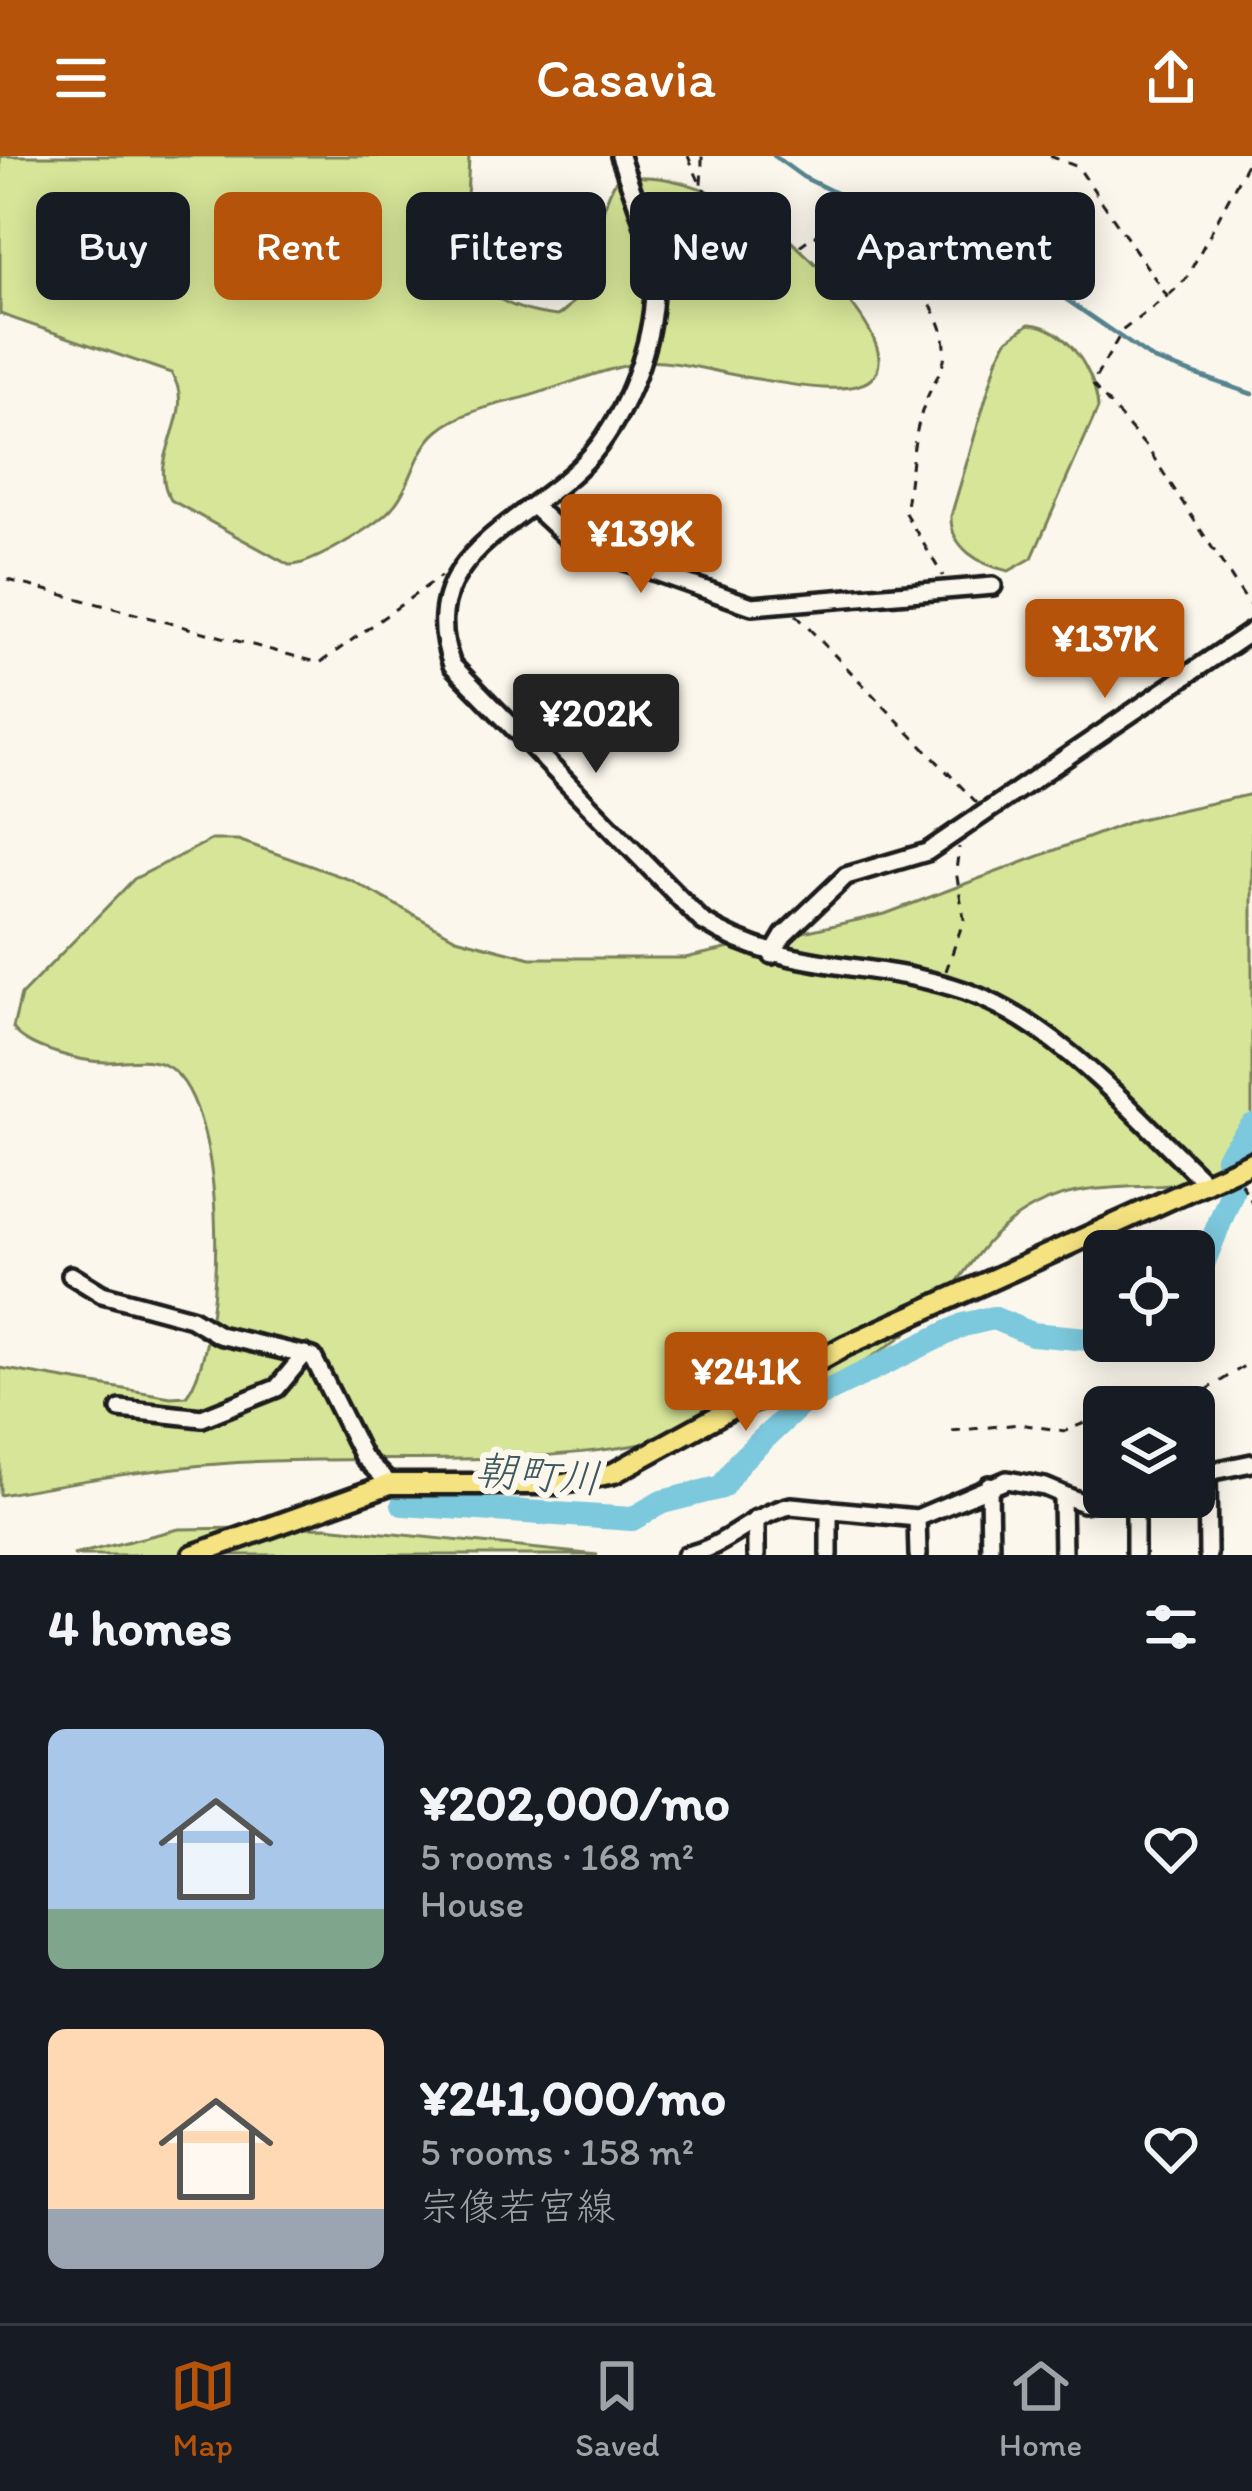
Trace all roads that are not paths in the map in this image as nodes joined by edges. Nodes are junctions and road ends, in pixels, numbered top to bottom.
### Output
1 (620, 156) edge
2 (533, 506) junction
3 (992, 586) dead end
4 (1252, 631) edge
5 (772, 955) junction
6 (1243, 1166) edge
7 (1207, 1184) junction
8 (71, 1275) dead end
9 (304, 1354) junction
10 (120, 1409) dead end
11 (1252, 1463) edge
12 (1215, 1470) edge
13 (390, 1484) junction
14 (989, 1485) junction
15 (1062, 1497) junction
16 (1083, 1501) edge
17 (829, 1509) junction
18 (917, 1518) junction
19 (1135, 1518) edge
20 (1205, 1518) edge
21 (756, 1519) junction
22 (193, 1555) edge
23 (686, 1555) edge
24 (757, 1555) edge
25 (829, 1555) edge
26 (918, 1555) edge
27 (990, 1555) edge
28 (1063, 1555) edge
29 (1135, 1555) edge
30 (1208, 1555) edge

1 - 2 street
2 - 3 street
2 - 5 street
4 - 5 street
5 - 7 street
6 - 7 main road
7 - 13 main road
8 - 9 street
9 - 10 street
9 - 13 street
11 - 12 street
13 - 22 main road
14 - 15 street
14 - 18 street
14 - 27 street
15 - 16 street
15 - 28 street
17 - 18 street
17 - 21 street
17 - 25 street
18 - 26 street
19 - 29 street
20 - 30 street
21 - 23 street
21 - 24 street

